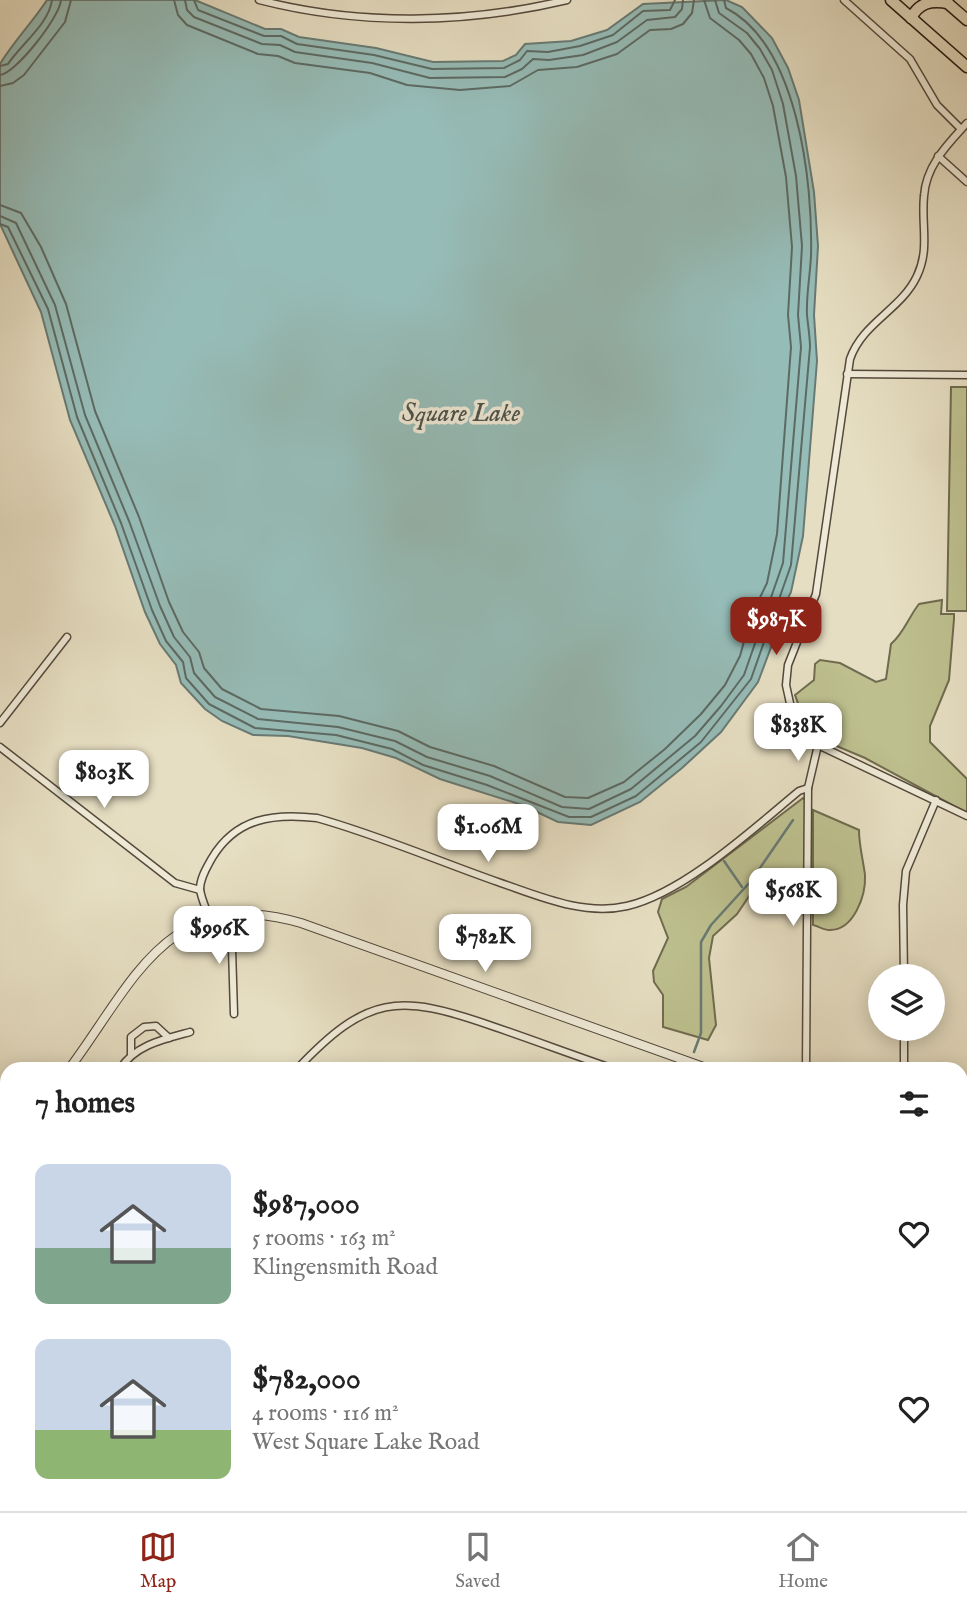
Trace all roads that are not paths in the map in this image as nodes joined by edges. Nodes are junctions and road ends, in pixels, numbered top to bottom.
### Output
1 (259, 0) edge
2 (567, 0) edge
3 (844, 0) edge
4 (891, 0) edge
5 (946, 1) edge
6 (911, 18) junction
7 (967, 20) edge
8 (967, 67) edge
9 (967, 122) edge
10 (961, 129) junction
11 (938, 156) junction
12 (967, 182) edge
13 (847, 374) junction
14 (967, 375) edge
15 (67, 637) dead end
16 (0, 723) edge
17 (818, 744) junction
18 (0, 747) edge
19 (808, 788) junction
20 (936, 800) junction
21 (967, 816) edge
22 (200, 890) junction
23 (231, 916) junction
24 (210, 920) junction
25 (904, 964) edge
26 (234, 1014) dead end
27 (190, 1032) dead end
28 (169, 1038) junction
29 (904, 1041) edge
30 (131, 1055) junction
31 (74, 1062) edge
32 (126, 1062) edge
33 (304, 1062) edge
34 (594, 1062) edge
35 (689, 1062) edge
36 (806, 1062) edge
37 (904, 1062) edge

1 - 2 street
3 - 10 street
4 - 6 highway
5 - 6 highway
5 - 7 highway
6 - 8 highway
9 - 10 street
10 - 11 street
11 - 12 street
11 - 13 street
13 - 14 street
13 - 17 street
15 - 16 street
17 - 19 street
17 - 20 street
18 - 22 street
19 - 22 street
19 - 36 street
20 - 21 street
20 - 25 street
22 - 24 street
23 - 24 street
23 - 26 street
23 - 35 street
24 - 31 street
27 - 28 street
28 - 30 street
28 - 30 street
29 - 37 street
30 - 32 street
33 - 34 street

